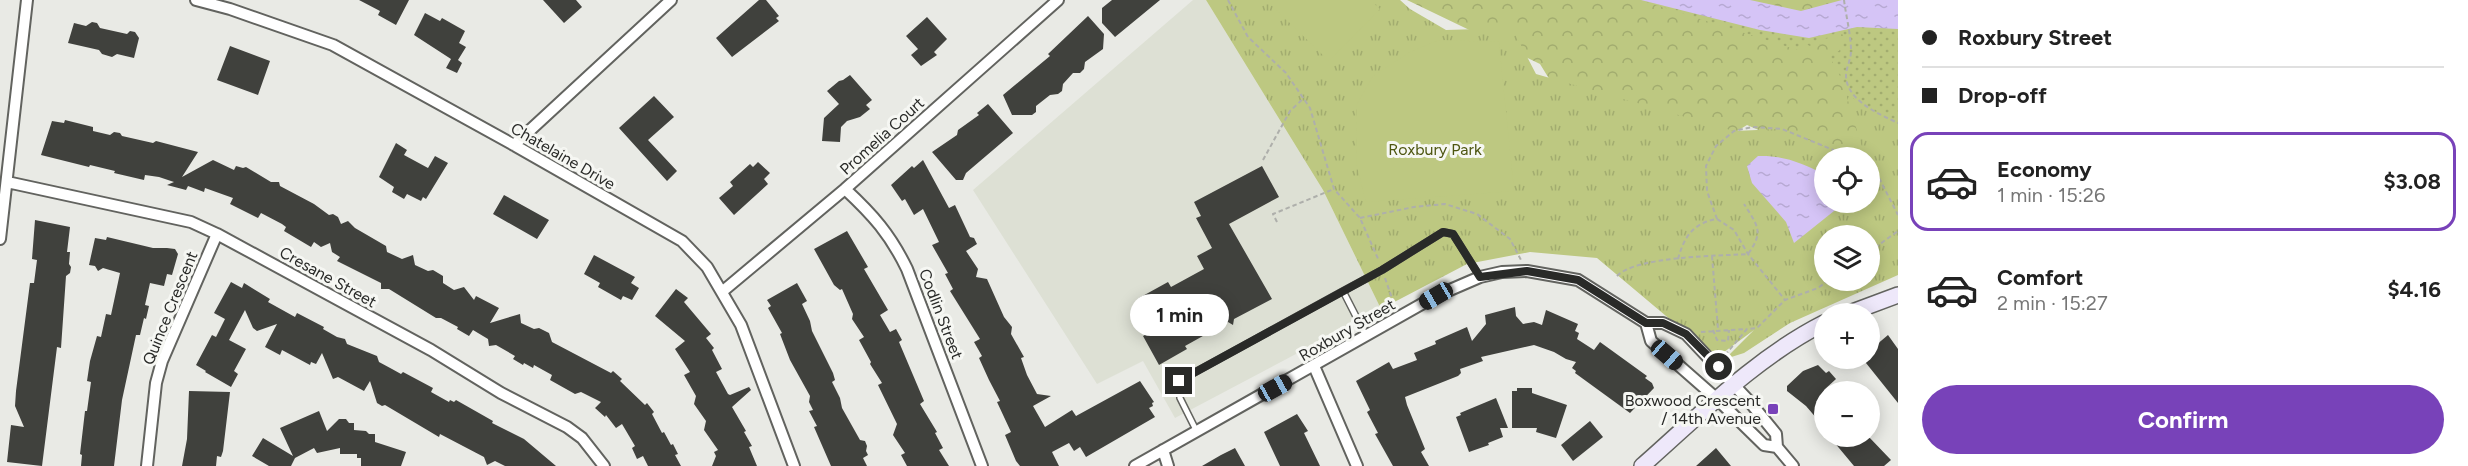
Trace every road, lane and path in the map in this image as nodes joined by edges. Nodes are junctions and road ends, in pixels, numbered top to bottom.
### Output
1 (27, 0) edge
2 (196, 0) edge
3 (671, 0) edge
4 (1058, 0) edge
5 (1228, 0) edge
6 (1844, 0) edge
7 (1304, 98) junction
8 (1898, 123) edge
9 (514, 145) junction
10 (1826, 147) edge
11 (1263, 160) dead end
12 (1880, 180) edge
13 (7, 182) junction
14 (845, 189) junction
15 (1334, 189) junction
16 (1744, 204) dead end
17 (1898, 215) edge
18 (1360, 218) junction
19 (1717, 219) junction
20 (1277, 222) dead end
21 (1898, 231) edge
22 (217, 234) junction
23 (0, 239) edge
24 (1880, 244) edge
25 (1748, 254) junction
26 (1712, 256) junction
27 (1678, 259) junction
28 (1382, 270) junction
29 (1527, 271) junction
30 (1617, 276) dead end
31 (1480, 277) junction
32 (1814, 289) edge
33 (723, 291) junction
34 (1343, 291) junction
35 (1898, 295) edge
36 (1785, 300) junction
37 (1877, 303) edge
38 (1399, 318) junction
39 (1646, 323) junction
40 (1718, 329) junction
41 (1747, 329) junction
42 (1814, 329) edge
43 (1713, 330) junction
44 (1729, 330) junction
45 (1686, 334) junction
46 (1366, 336) junction
47 (1725, 355) dead end
48 (1314, 366) junction
49 (1734, 384) junction
50 (1717, 399) junction
51 (1197, 432) junction
52 (1777, 447) junction
53 (1163, 450) junction
54 (147, 466) edge
55 (603, 466) edge
56 (794, 466) edge
57 (982, 466) edge
58 (1135, 466) edge
59 (1168, 466) edge
60 (1357, 466) edge
61 (1642, 466) edge
62 (1793, 466) edge

1 - 13 street
2 - 9 street, Chatelaine Drive
3 - 9 street
4 - 14 street, Promelia Court
5 - 7 path
6 - 8 path
7 - 11 path
7 - 15 path
9 - 33 street, Chatelaine Drive
10 - 19 path
12 - 17 path
13 - 22 street, Cresane Street
13 - 23 street
14 - 33 street, Promelia Court
14 - 57 street, Codlin Street
15 - 18 path
15 - 20 path
16 - 25 path
18 - 28 path
18 - 29 path
19 - 25 path
19 - 27 path
21 - 24 path
22 - 54 street, Quince Crescent
22 - 55 street, Cresane Street
25 - 26 path
25 - 36 path
26 - 27 path
26 - 40 path
27 - 30 path
28 - 31 lane
28 - 34 lane
28 - 38 path
29 - 31 street, Roxbury Street
29 - 39 street, Roxbury Street
31 - 38 street, Roxbury Street
32 - 36 path
33 - 56 street, Chatelaine Drive
34 - 46 lane
34 - 51 lane
35 - 37 main road
36 - 41 path
38 - 46 street, Roxbury Street
39 - 45 street, Roxbury Street
39 - 50 street, Roxbury Street
40 - 43 path
40 - 44 path
41 - 44 path
41 - 47 path
42 - 49 main road
43 - 44 path
43 - 45 path
45 - 49 street, Roxbury Street
46 - 48 street, Roxbury Street
48 - 51 street, Roxbury Street
48 - 60 street
49 - 50 main road
49 - 52 street, Roxbury Street
50 - 52 street, Roxbury Street
50 - 61 main road
51 - 53 street, Roxbury Street
52 - 62 street
53 - 58 street, Roxbury Street
53 - 59 street

